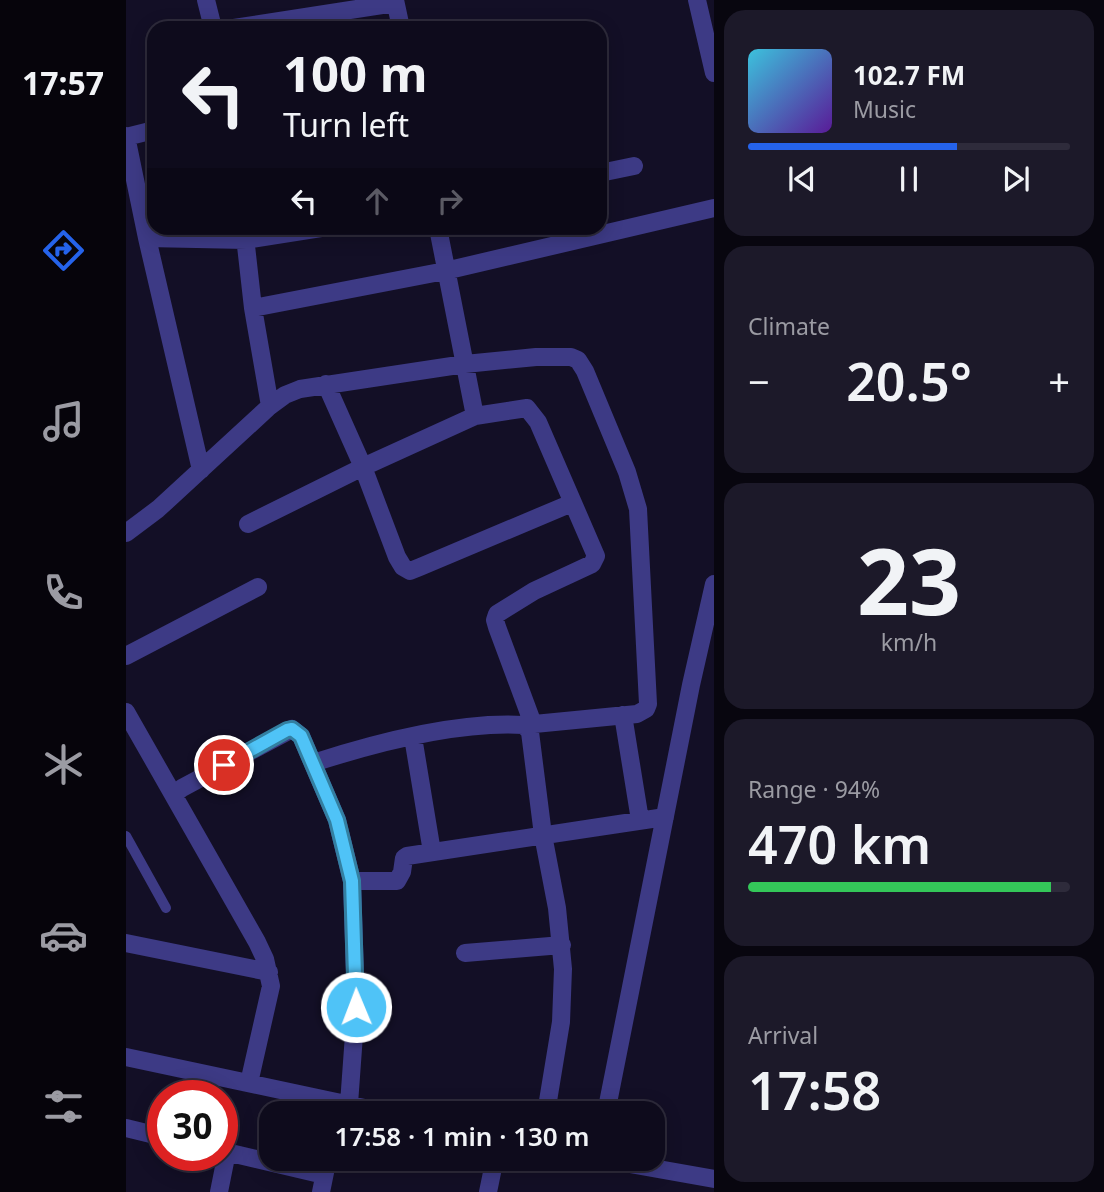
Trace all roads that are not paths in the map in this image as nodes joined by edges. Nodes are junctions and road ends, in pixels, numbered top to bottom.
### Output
1 (206, 0) edge
2 (697, 0) edge
3 (395, 2) edge
4 (211, 21) edge
5 (277, 21) edge
6 (399, 21) edge
7 (714, 73) edge
8 (147, 132) edge
9 (126, 136) edge
10 (634, 166) dead end
11 (607, 172) edge
12 (714, 208) edge
13 (607, 233) edge
14 (220, 235) edge
15 (245, 235) edge
16 (439, 235) edge
17 (599, 235) edge
18 (147, 238) junction
19 (445, 271) junction
20 (253, 307) junction
21 (465, 363) junction
22 (326, 384) junction
23 (270, 406) junction
24 (475, 416) junction
25 (363, 467) junction
26 (201, 470) junction
27 (572, 503) junction
28 (248, 524) dead end
29 (126, 533) edge
30 (714, 584) edge
31 (258, 587) dead end
32 (126, 656) edge
33 (126, 712) edge
34 (623, 715) junction
35 (528, 725) junction
36 (412, 737) junction
37 (313, 763) junction
38 (175, 798) junction
39 (665, 817) junction
40 (640, 820) junction
41 (543, 835) junction
42 (126, 836) edge
43 (432, 852) junction
44 (352, 881) junction
45 (166, 908) dead end
46 (126, 943) edge
47 (562, 945) junction
48 (465, 953) dead end
49 (270, 972) junction
50 (126, 1057) edge
51 (249, 1083) junction
52 (322, 1101) edge
53 (343, 1101) edge
54 (548, 1101) edge
55 (608, 1101) edge
56 (126, 1128) edge
57 (147, 1133) edge
58 (238, 1155) edge
59 (222, 1171) edge
60 (492, 1171) edge
61 (665, 1171) edge
62 (324, 1175) edge
63 (714, 1179) edge
64 (219, 1192) edge
65 (488, 1192) edge

1 - 4 street
2 - 7 street
3 - 5 street
3 - 6 street
8 - 9 street
9 - 18 street
10 - 11 street
12 - 13 street
14 - 18 street
15 - 20 street
16 - 19 street
17 - 19 street
18 - 26 street
19 - 20 street
19 - 21 street
20 - 23 street
21 - 22 street
21 - 24 street
21 - 34 street
22 - 23 street
22 - 25 street
23 - 26 street
24 - 25 street
24 - 27 street
25 - 27 street
25 - 28 street
26 - 29 street
27 - 35 street
30 - 39 street
31 - 32 street
33 - 38 street
34 - 35 street
34 - 40 street
35 - 36 street
35 - 41 street
36 - 37 street
36 - 43 street
37 - 38 street
37 - 44 street
38 - 49 street
39 - 40 street
39 - 55 street
40 - 41 street
41 - 43 street
41 - 47 street
42 - 45 lane
43 - 44 street
44 - 53 street
46 - 49 street
47 - 48 street
47 - 54 street
49 - 51 street
50 - 51 street
51 - 52 street
56 - 57 street
58 - 62 street
59 - 64 street
60 - 65 street
61 - 63 street

